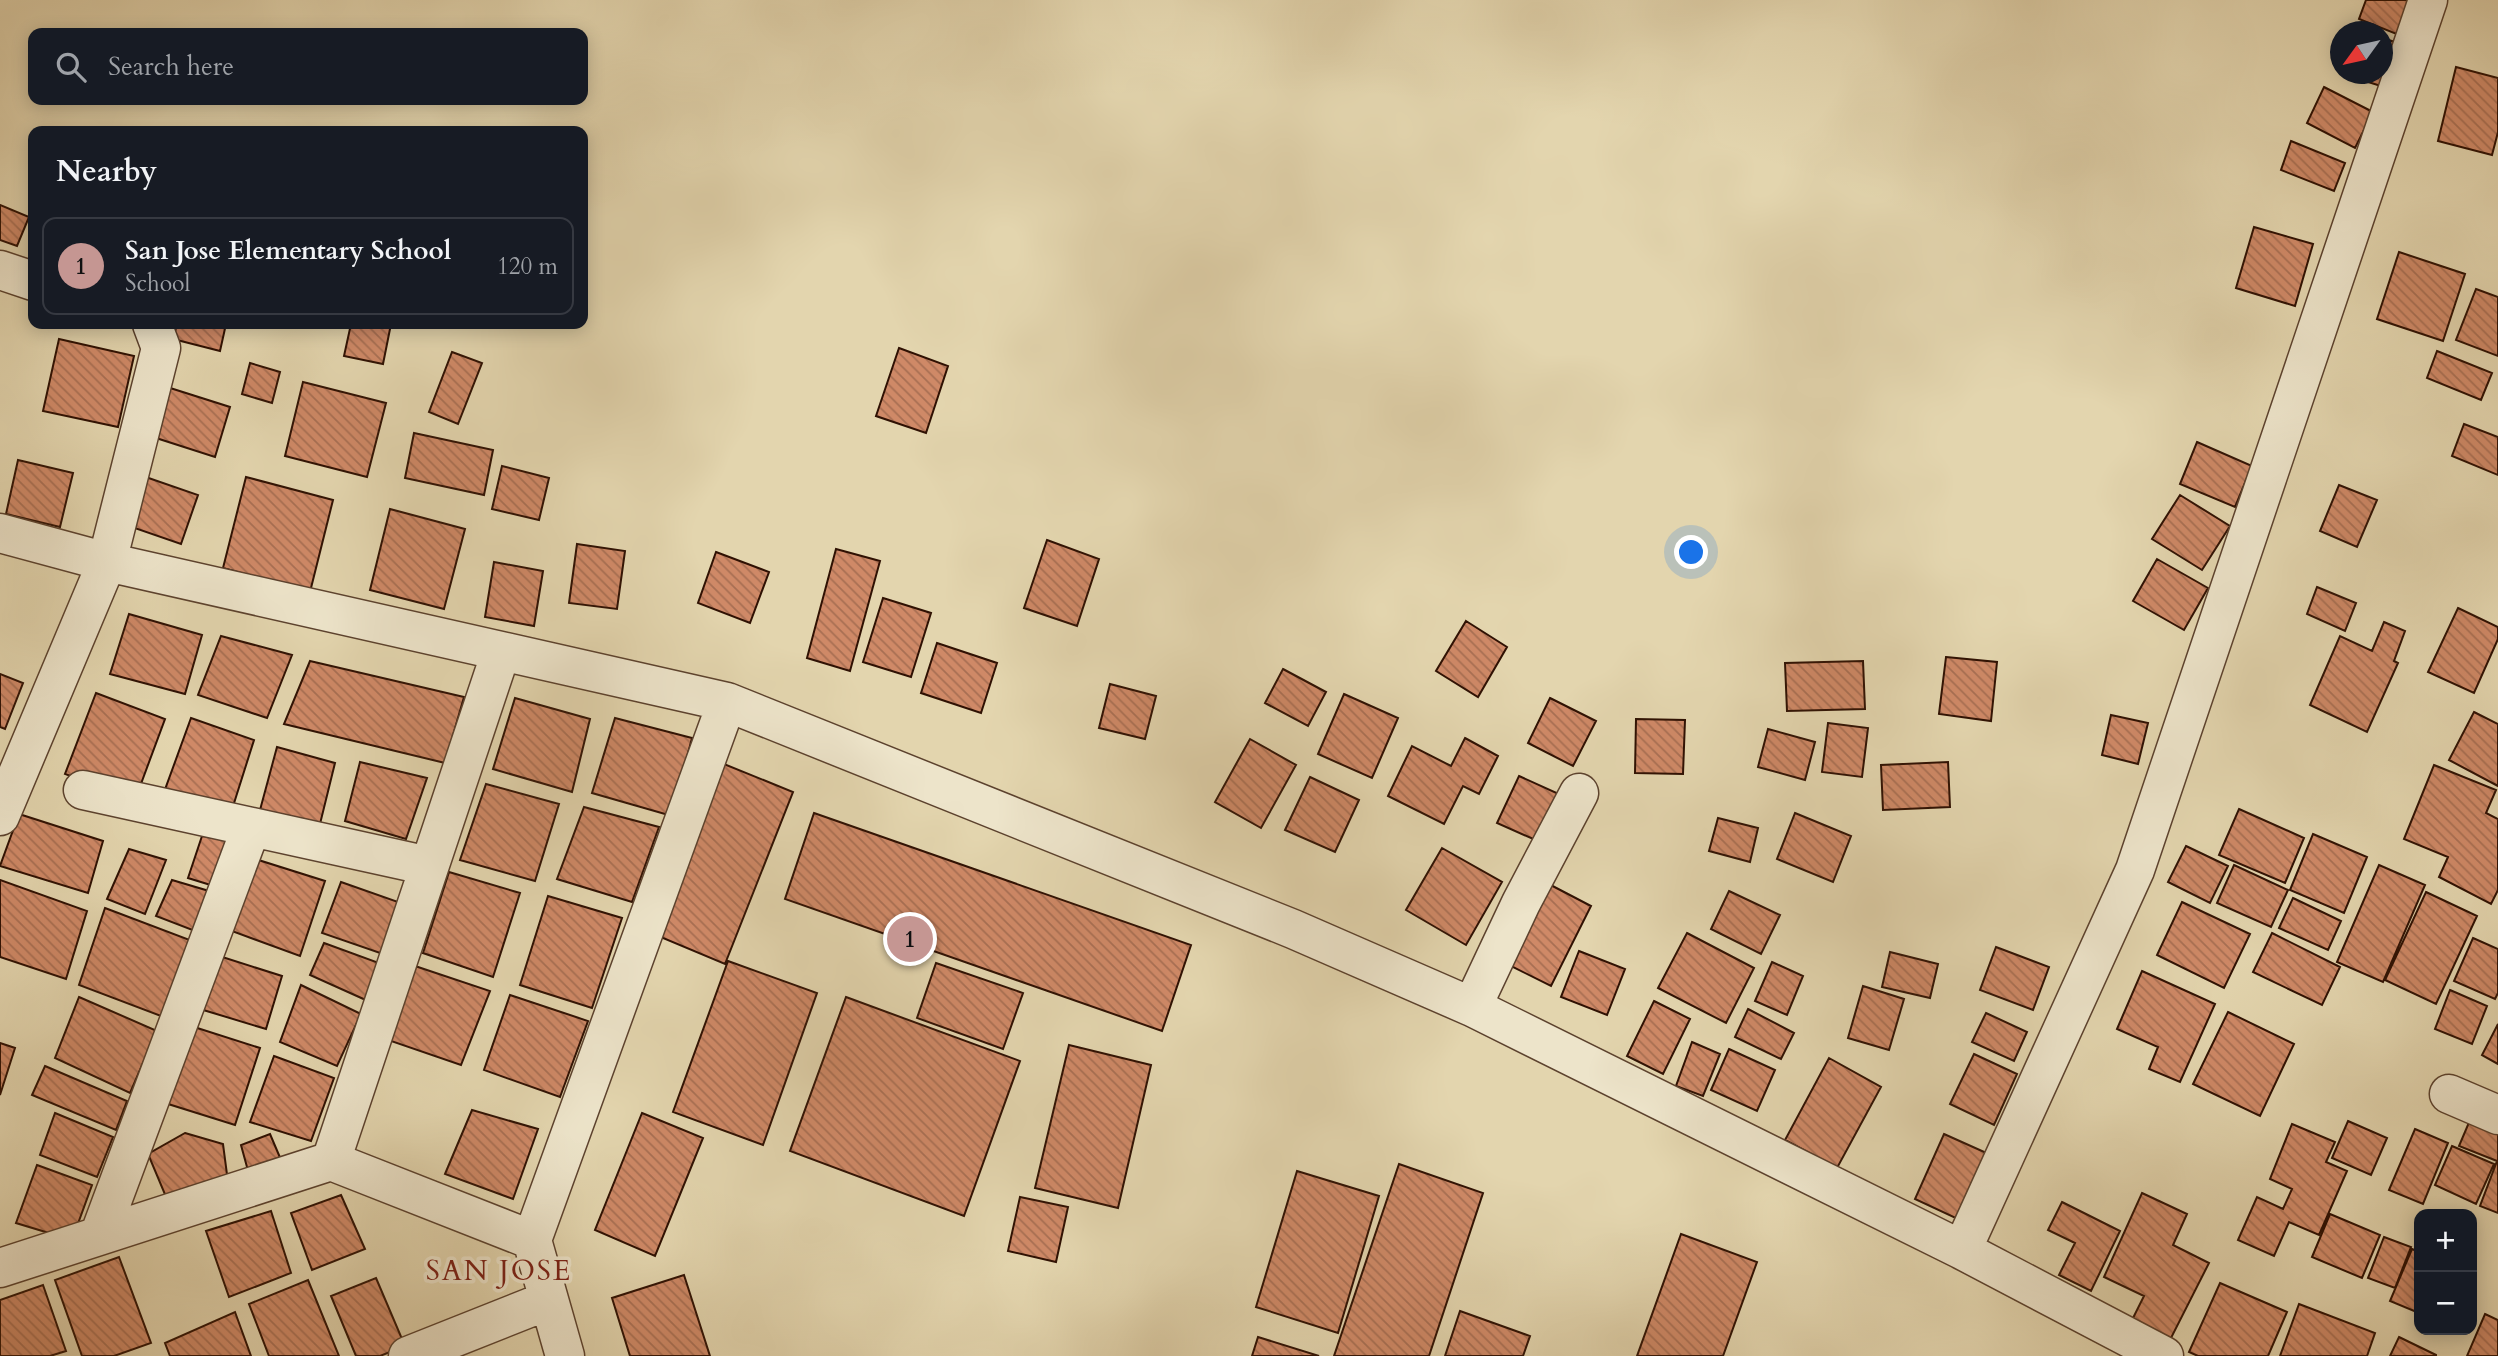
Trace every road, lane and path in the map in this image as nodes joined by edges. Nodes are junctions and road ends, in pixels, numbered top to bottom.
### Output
1 (2428, 0) edge
2 (0, 270) edge
3 (28, 279) edge
4 (154, 329) edge
5 (0, 533) edge
6 (107, 562) junction
7 (501, 652) junction
8 (727, 702) junction
9 (9, 773) edge
10 (83, 790) dead end
11 (1579, 793) dead end
12 (0, 816) edge
13 (251, 828) junction
14 (429, 866) junction
15 (1472, 1007) junction
16 (2449, 1094) dead end
17 (2498, 1115) edge
18 (331, 1161) junction
19 (99, 1236) junction
20 (532, 1240) junction
21 (1962, 1250) junction
22 (0, 1268) edge
23 (549, 1300) junction
24 (408, 1356) edge
25 (565, 1356) edge
26 (2164, 1356) edge

1 - 21 street
2 - 3 street
4 - 6 street
5 - 6 street
6 - 7 street
6 - 9 street
7 - 8 street
7 - 14 street
8 - 15 street
8 - 20 street
9 - 12 street
10 - 13 street
11 - 15 street
13 - 14 street
13 - 19 street
14 - 18 street
15 - 21 street
16 - 17 street
18 - 19 street
18 - 20 street
19 - 22 street
20 - 23 street
21 - 26 street
23 - 24 street
23 - 25 street

